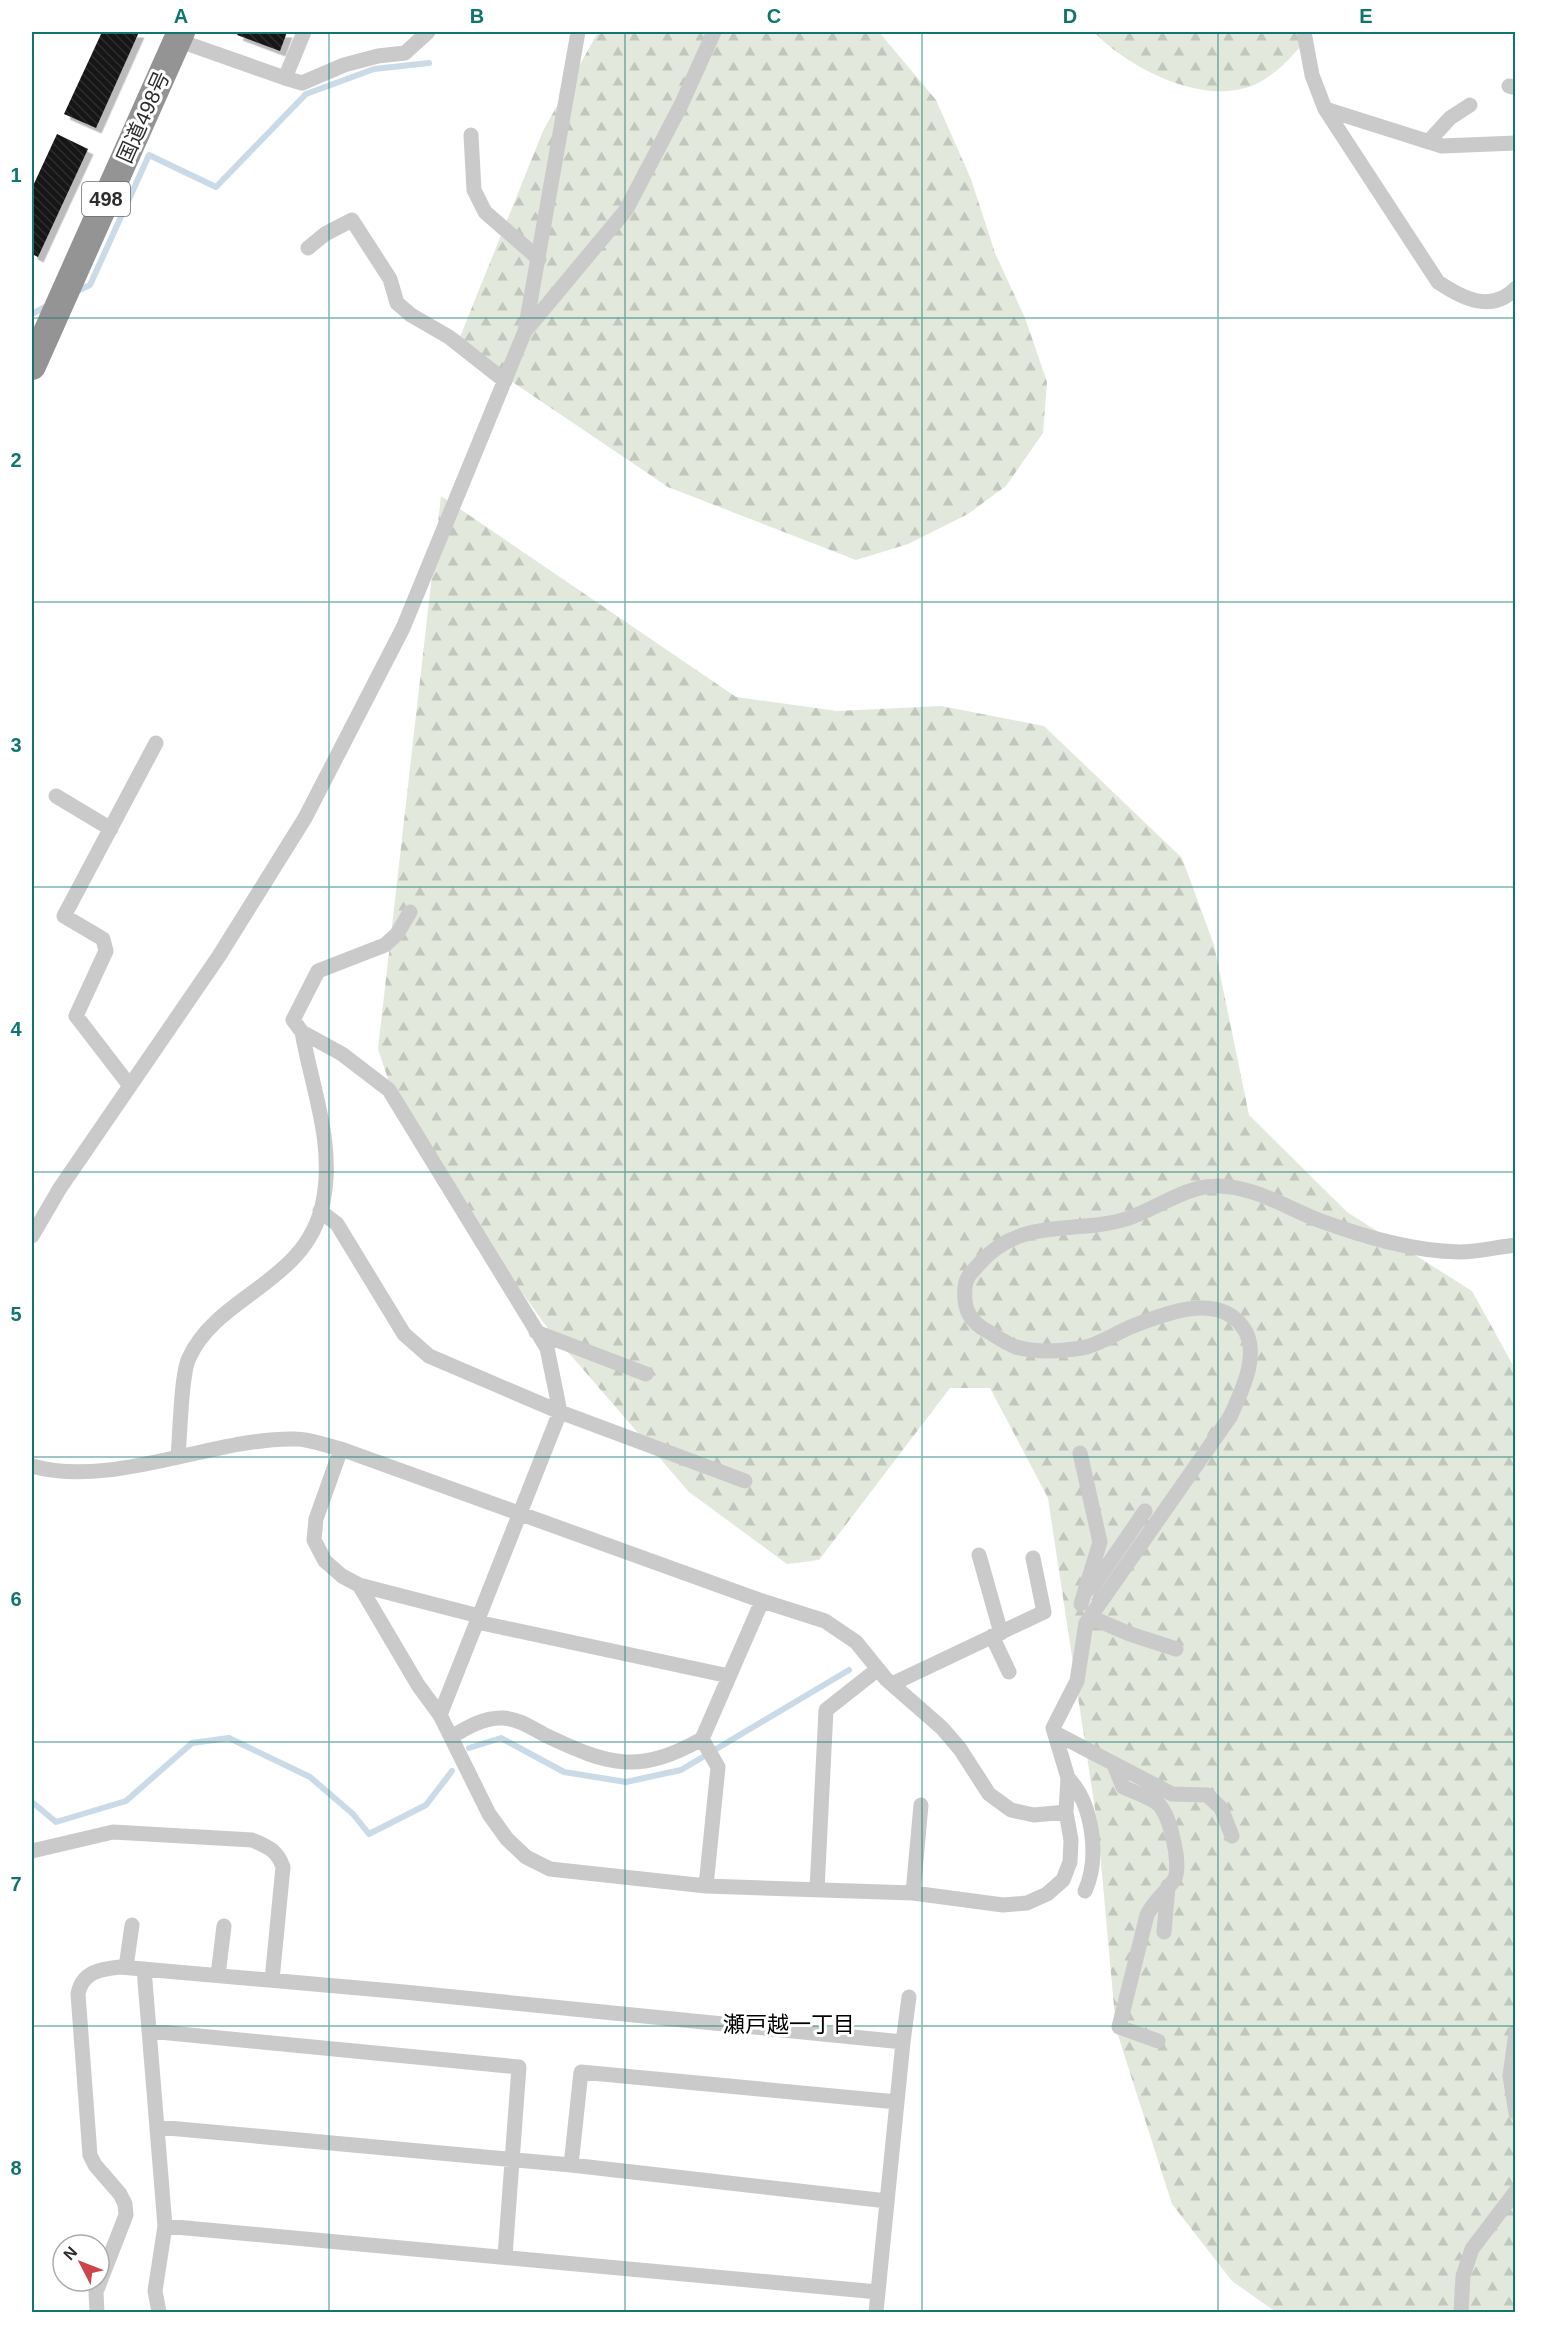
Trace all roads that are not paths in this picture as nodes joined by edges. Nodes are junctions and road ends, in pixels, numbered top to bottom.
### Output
1 (304, 32) edge
2 (428, 32) edge
3 (578, 32) edge
4 (714, 32) edge
5 (1304, 32) edge
6 (179, 36) edge
7 (285, 78) junction
8 (1470, 105) dead end
9 (1325, 109) junction
10 (471, 135) dead end
11 (1428, 142) junction
12 (1515, 143) edge
13 (308, 248) dead end
14 (539, 259) junction
15 (1515, 288) edge
16 (525, 331) junction
17 (34, 355) edge
18 (505, 381) junction
19 (156, 743) dead end
20 (56, 796) dead end
21 (111, 829) junction
22 (410, 912) dead end
23 (302, 1032) junction
24 (130, 1086) junction
25 (320, 1211) junction
26 (32, 1236) edge
27 (1515, 1245) edge
28 (536, 1332) junction
29 (646, 1374) dead end
30 (560, 1412) junction
31 (341, 1449) junction
32 (1080, 1453) dead end
33 (178, 1458) junction
34 (32, 1466) edge
35 (745, 1481) dead end
36 (1145, 1511) dead end
37 (520, 1514) junction
38 (979, 1555) dead end
39 (1034, 1558) dead end
40 (359, 1586) junction
41 (762, 1602) junction
42 (1086, 1614) junction
43 (478, 1619) junction
44 (997, 1634) junction
45 (1176, 1649) dead end
46 (878, 1670) junction
47 (1009, 1672) dead end
48 (729, 1676) junction
49 (892, 1684) junction
50 (440, 1715) junction
51 (1055, 1733) junction
52 (451, 1737) junction
53 (703, 1740) junction
54 (1114, 1764) junction
55 (1068, 1778) junction
56 (921, 1804) dead end
57 (1066, 1812) junction
58 (1233, 1836) dead end
59 (32, 1851) edge
60 (706, 1886) junction
61 (1168, 1886) junction
62 (817, 1890) junction
63 (1085, 1891) dead end
64 (913, 1893) junction
65 (132, 1925) dead end
66 (224, 1926) dead end
67 (1164, 1932) dead end
68 (126, 1967) junction
69 (144, 1969) junction
70 (218, 1976) junction
71 (272, 1980) junction
72 (909, 1997) dead end
73 (149, 2031) junction
74 (1515, 2032) edge
75 (1158, 2041) dead end
76 (903, 2042) junction
77 (897, 2102) junction
78 (1515, 2113) edge
79 (157, 2127) junction
80 (512, 2159) junction
81 (571, 2165) junction
82 (1515, 2192) edge
83 (887, 2201) junction
84 (165, 2226) junction
85 (505, 2256) junction
86 (878, 2292) junction
87 (97, 2313) edge
88 (159, 2313) edge
89 (876, 2313) edge
90 (1461, 2313) edge

1 - 7 street
2 - 7 street
3 - 14 street
4 - 16 street
5 - 9 street
6 - 7 street
6 - 17 highway, 国道498号 / 498
8 - 11 street
9 - 11 street
9 - 15 street
10 - 14 street
11 - 12 street
13 - 18 street
14 - 16 street
16 - 18 street
18 - 24 street
19 - 21 street
20 - 21 street
21 - 24 street
22 - 23 street
23 - 25 street
23 - 28 street
24 - 26 street
25 - 30 street
25 - 33 street
27 - 42 street
28 - 29 street
28 - 30 street
30 - 35 street
30 - 37 street
31 - 33 street
31 - 37 street
31 - 40 street
32 - 42 street
33 - 34 street
36 - 42 street
37 - 41 street
37 - 43 street
38 - 44 street
39 - 44 street
40 - 43 street
40 - 50 street
41 - 46 street
41 - 48 street
42 - 45 street
42 - 51 street
43 - 48 street
43 - 50 street
44 - 47 street
44 - 49 street
46 - 49 street
46 - 62 street
48 - 53 street
49 - 57 street
50 - 52 street
51 - 54 street
51 - 55 street
52 - 53 street
52 - 60 street
53 - 60 street
54 - 58 street
54 - 61 street
55 - 57 street
55 - 63 street
56 - 64 street
57 - 64 street
59 - 71 street
60 - 62 street
61 - 67 street
61 - 75 street
62 - 64 street
65 - 68 street
66 - 70 street
68 - 69 street
68 - 87 street
69 - 70 street
69 - 73 street
70 - 71 street
71 - 76 street
72 - 76 street
73 - 79 street
73 - 80 street
74 - 78 street
76 - 77 street
77 - 81 street
77 - 83 street
79 - 80 street
79 - 84 street
80 - 81 street
80 - 85 street
81 - 83 street
82 - 90 street
83 - 86 street
84 - 85 street
84 - 88 street
85 - 86 street
86 - 89 street

